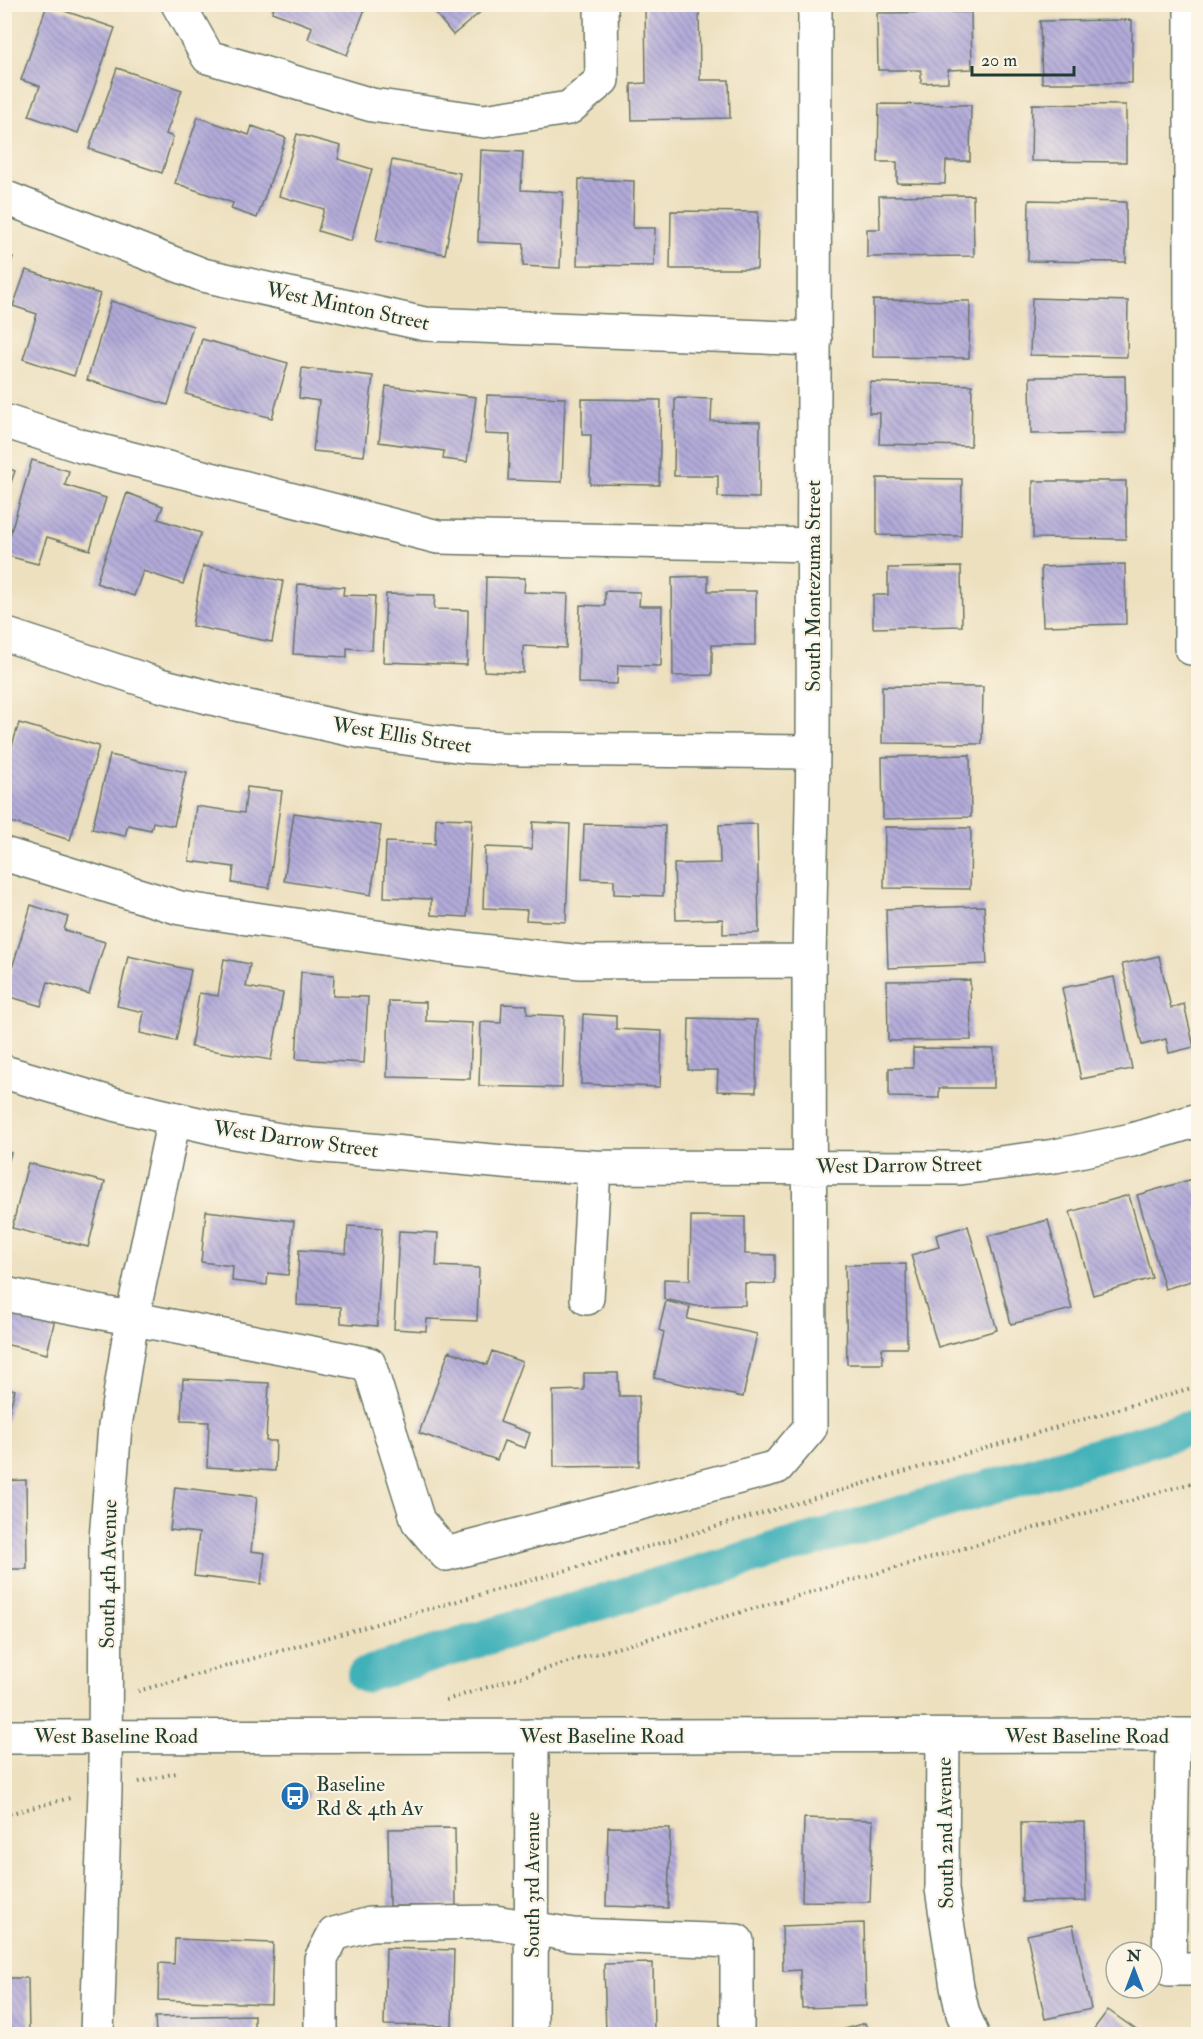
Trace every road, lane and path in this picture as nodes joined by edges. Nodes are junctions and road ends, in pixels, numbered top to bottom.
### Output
1 (178, 4) edge
2 (601, 4) edge
3 (815, 4) edge
4 (1191, 4) edge
5 (4, 197) edge
6 (815, 339) junction
7 (4, 421) edge
8 (813, 545) junction
9 (4, 634) edge
10 (1195, 648) edge
11 (813, 752) junction
12 (4, 854) edge
13 (809, 961) junction
14 (4, 1072) edge
15 (174, 1119) junction
16 (1198, 1120) edge
17 (594, 1167) junction
18 (809, 1167) junction
19 (4, 1294) edge
20 (587, 1298) dead end
21 (132, 1319) junction
22 (1198, 1386) edge
23 (1198, 1481) edge
24 (500, 1683) dead end
25 (164, 1684) dead end
26 (1186, 1735) edge
27 (106, 1736) junction
28 (532, 1736) junction
29 (943, 1736) junction
30 (4, 1737) edge
31 (60, 1801) dead end
32 (4, 1815) edge
33 (532, 1929) junction
34 (1198, 1969) edge
35 (97, 2034) edge
36 (321, 2034) edge
37 (531, 2034) edge
38 (737, 2034) edge
39 (972, 2034) edge

1 - 2 street
3 - 6 street, South Montezuma Street
4 - 10 street
5 - 6 street, West Minton Street
6 - 8 street, South Montezuma Street
7 - 8 street
8 - 11 street, South Montezuma Street
9 - 11 street, West Ellis Street
11 - 13 street, South Montezuma Street
12 - 13 street
13 - 18 street, South Montezuma Street
14 - 15 street, West Darrow Street
15 - 17 street, West Darrow Street
15 - 21 street, South 4th Avenue
16 - 18 street, West Darrow Street
17 - 18 street, West Darrow Street
17 - 20 street
18 - 21 street, South Montezuma Street
19 - 21 street
21 - 27 street, South 4th Avenue
22 - 25 path
23 - 24 path
26 - 29 street, West Baseline Road
26 - 34 street
27 - 28 street, West Baseline Road
27 - 30 street, West Baseline Road
27 - 35 street, South 4th Avenue
28 - 29 street, West Baseline Road
28 - 33 street, South 3rd Avenue
29 - 39 street, South 2nd Avenue
31 - 32 path
33 - 36 street
33 - 37 street, South 3rd Avenue
33 - 38 street

